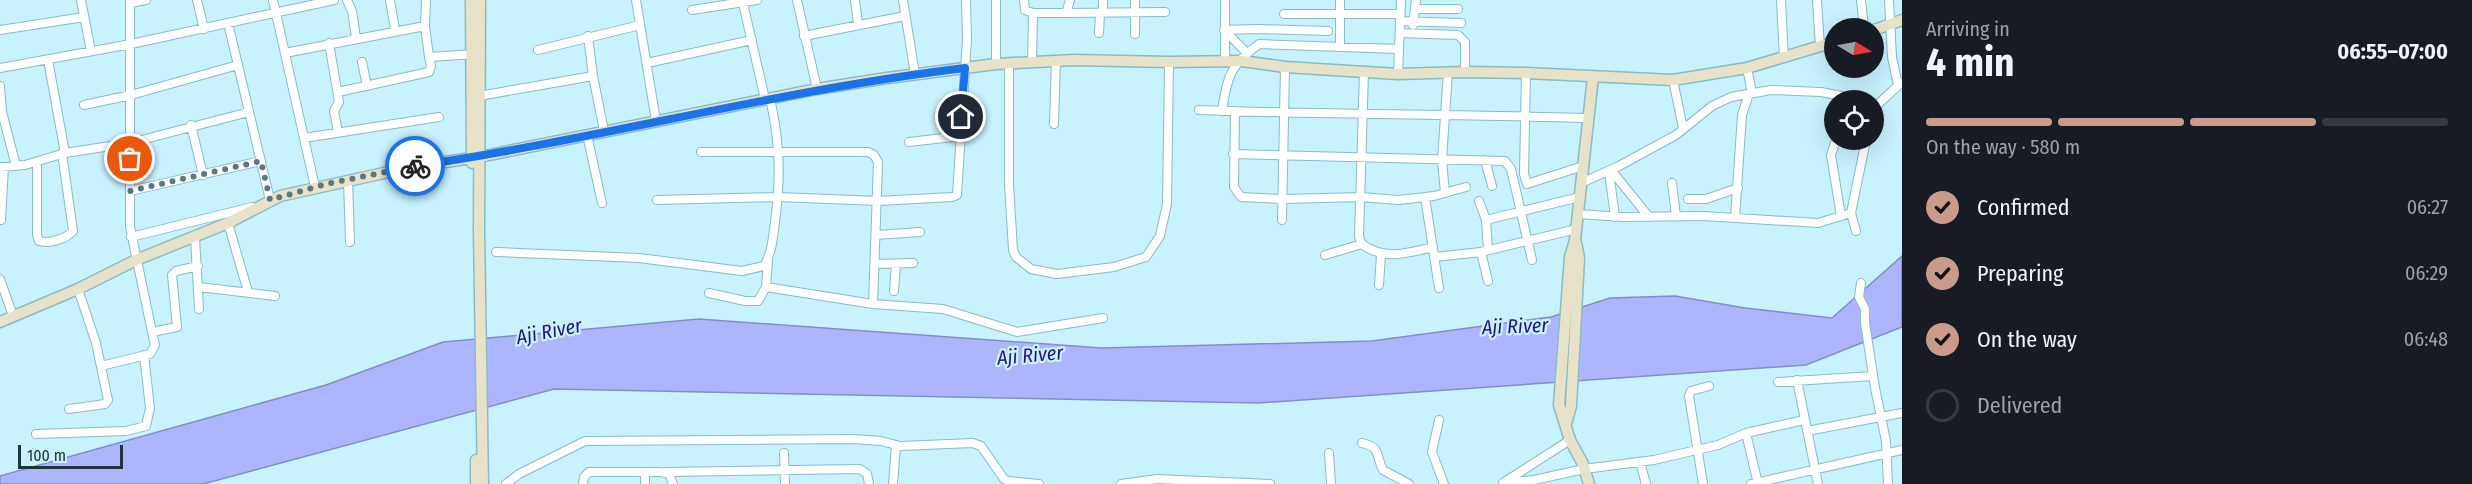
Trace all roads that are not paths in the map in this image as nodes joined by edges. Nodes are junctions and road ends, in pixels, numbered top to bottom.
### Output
1 (81, 0) edge
2 (146, 0) edge
3 (197, 0) edge
4 (273, 0) edge
5 (334, 0) edge
6 (347, 0) edge
7 (390, 0) edge
8 (426, 0) edge
9 (471, 0) edge
10 (480, 0) edge
11 (636, 0) edge
12 (757, 0) edge
13 (797, 0) edge
14 (855, 0) edge
15 (903, 0) edge
16 (966, 0) edge
17 (996, 0) edge
18 (1024, 0) edge
19 (1070, 0) edge
20 (1103, 0) edge
21 (1135, 0) edge
22 (1225, 0) edge
23 (1340, 0) edge
24 (1401, 0) edge
25 (1781, 0) edge
26 (1817, 0) edge
27 (1861, 0) edge
28 (1889, 0) edge
29 (130, 2) edge
30 (743, 3) junction
31 (1415, 4) edge
32 (1458, 9) dead end
33 (692, 10) dead end
34 (276, 12) junction
35 (1135, 12) junction
36 (1165, 12) dead end
37 (1034, 13) junction
38 (1066, 13) junction
39 (1102, 13) junction
40 (1284, 14) dead end
41 (1341, 14) junction
42 (84, 16) junction
43 (905, 16) junction
44 (1400, 18) junction
45 (1863, 18) edge
46 (1902, 20) edge
47 (1414, 22) junction
48 (228, 23) junction
49 (1461, 23) dead end
50 (858, 24) junction
51 (639, 25) junction
52 (425, 26) junction
53 (1889, 26) junction
54 (1884, 27) edge
55 (204, 29) junction
56 (0, 30) edge
57 (395, 30) junction
58 (1224, 30) junction
59 (1328, 30) dead end
60 (1100, 33) dead end
61 (1400, 33) junction
62 (1413, 33) junction
63 (1135, 34) dead end
64 (588, 36) junction
65 (804, 36) junction
66 (356, 38) junction
67 (752, 40) junction
68 (329, 43) junction
69 (131, 44) junction
70 (1824, 46) edge
71 (1340, 47) junction
72 (1820, 47) junction
73 (1399, 49) junction
74 (537, 50) dead end
75 (91, 51) junction
76 (285, 53) junction
77 (475, 54) junction
78 (429, 57) junction
79 (1244, 57) junction
80 (1784, 58) junction
81 (48, 60) junction
82 (1056, 60) junction
83 (1032, 61) junction
84 (1225, 61) junction
85 (362, 62) dead end
86 (1174, 62) junction
87 (647, 63) junction
88 (1009, 63) junction
89 (996, 64) junction
90 (238, 65) junction
91 (0, 68) edge
92 (965, 68) junction
93 (1285, 68) junction
94 (1747, 68) junction
95 (1364, 72) junction
96 (1448, 72) junction
97 (1465, 72) junction
98 (1526, 73) junction
99 (915, 74) junction
100 (1398, 74) junction
101 (593, 76) junction
102 (1593, 77) junction
103 (1673, 80) junction
104 (1900, 83) edge
105 (0, 86) edge
106 (367, 86) junction
107 (817, 89) junction
108 (338, 92) junction
109 (1750, 93) junction
110 (1824, 93) edge
111 (131, 95) junction
112 (479, 96) junction
113 (1884, 96) edge
114 (767, 99) junction
115 (84, 105) dead end
116 (1199, 110) dead end
117 (1222, 111) junction
118 (1, 112) edge
119 (249, 112) junction
120 (1235, 112) junction
121 (1364, 113) junction
122 (1284, 114) junction
123 (1444, 116) junction
124 (1527, 116) junction
125 (439, 117) dead end
126 (1588, 118) junction
127 (656, 121) junction
128 (1054, 124) dead end
129 (191, 125) junction
130 (1683, 129) junction
131 (604, 131) junction
132 (338, 132) junction
133 (587, 135) junction
134 (961, 136) junction
135 (304, 138) junction
136 (909, 142) dead end
137 (130, 143) junction
138 (1833, 150) edge
139 (1863, 150) edge
140 (779, 151) junction
141 (701, 152) dead end
142 (64, 153) junction
143 (1233, 154) junction
144 (1283, 154) junction
145 (476, 158) junction
146 (1362, 159) junction
147 (1442, 160) junction
148 (1485, 160) junction
149 (261, 161) junction
150 (37, 162) junction
151 (16, 166) junction
152 (1583, 166) junction
153 (2, 167) edge
154 (1610, 171) junction
155 (203, 175) junction
156 (348, 180) junction
157 (1581, 183) junction
158 (1672, 183) dead end
159 (1527, 184) junction
160 (1492, 186) dead end
161 (315, 187) junction
162 (1466, 187) dead end
163 (1738, 188) junction
164 (1514, 189) junction
165 (130, 191) junction
166 (1445, 193) junction
167 (778, 197) junction
168 (1361, 197) junction
169 (1425, 197) junction
170 (1580, 197) junction
171 (1284, 199) junction
172 (1688, 199) dead end
173 (270, 200) junction
174 (657, 200) dead end
175 (878, 201) junction
176 (1479, 201) dead end
177 (602, 203) dead end
178 (257, 206) junction
179 (1521, 213) junction
180 (1851, 213) junction
181 (1578, 214) junction
182 (1677, 216) junction
183 (1841, 216) junction
184 (1615, 217) junction
185 (1649, 217) junction
186 (1735, 218) junction
187 (1, 220) edge
188 (1282, 220) dead end
189 (1486, 220) junction
190 (228, 223) junction
191 (1856, 231) dead end
192 (920, 232) dead end
193 (1576, 234) junction
194 (876, 235) junction
195 (131, 237) junction
196 (195, 237) junction
197 (350, 242) dead end
198 (1527, 242) junction
199 (1362, 244) junction
200 (1433, 247) junction
201 (1485, 251) junction
202 (496, 252) dead end
203 (1325, 255) dead end
204 (1381, 255) junction
205 (1435, 257) junction
206 (136, 260) junction
207 (768, 260) junction
208 (1532, 260) dead end
209 (875, 264) junction
210 (896, 264) junction
211 (913, 264) dead end
212 (198, 266) junction
213 (0, 279) edge
214 (1488, 281) dead end
215 (1861, 283) dead end
216 (1379, 285) dead end
217 (199, 286) junction
218 (766, 287) junction
219 (1439, 288) dead end
220 (78, 289) junction
221 (894, 291) dead end
222 (248, 292) junction
223 (710, 293) dead end
224 (275, 296) dead end
225 (873, 304) junction
226 (199, 309) dead end
227 (13, 316) junction
228 (1103, 318) dead end
229 (0, 322) edge
230 (152, 332) junction
231 (144, 355) junction
232 (101, 366) junction
233 (1873, 376) junction
234 (1797, 380) junction
235 (1778, 381) dead end
236 (1709, 387) dead end
237 (69, 409) dead end
238 (1902, 413) edge
239 (1882, 416) junction
240 (1439, 420) dead end
241 (1804, 420) junction
242 (1807, 431) junction
243 (1746, 433) junction
244 (36, 434) dead end
245 (1570, 440) junction
246 (1362, 443) dead end
247 (896, 446) junction
248 (1696, 450) junction
249 (1902, 450) edge
250 (784, 453) dead end
251 (1329, 453) dead end
252 (1887, 453) junction
253 (1640, 462) junction
254 (1581, 469) junction
255 (1815, 469) junction
256 (479, 471) junction
257 (645, 472) junction
258 (666, 472) junction
259 (785, 472) junction
260 (1501, 483) edge
261 (476, 484) edge
262 (483, 484) edge
263 (506, 484) edge
264 (583, 484) edge
265 (645, 484) edge
266 (673, 484) edge
267 (785, 484) edge
268 (869, 484) edge
269 (893, 484) edge
270 (1039, 484) edge
271 (1121, 484) edge
272 (1270, 484) edge
273 (1331, 484) edge
274 (1409, 484) edge
275 (1444, 484) edge
276 (1582, 484) edge
277 (1589, 484) edge
278 (1646, 484) edge
279 (1703, 484) edge
280 (1755, 484) edge
281 (1818, 484) edge
282 (1888, 484) edge

1 - 42 street
2 - 29 street
3 - 55 street
4 - 34 street
5 - 34 street
6 - 66 street
7 - 57 street
8 - 52 street
9 - 77 main road
10 - 77 main road
11 - 51 street
12 - 30 street
13 - 65 street
14 - 50 street
15 - 43 street
16 - 92 street
17 - 89 street
18 - 37 street
19 - 38 street
20 - 39 street
21 - 35 street
22 - 58 street
23 - 41 street
24 - 44 street
25 - 80 street
26 - 72 street
27 - 45 street
28 - 53 street
29 - 69 street
30 - 33 street
30 - 67 street
31 - 32 street
31 - 47 street
34 - 48 street
34 - 76 street
35 - 36 street
35 - 39 street
35 - 63 street
37 - 38 street
37 - 83 street
38 - 39 street
39 - 60 street
40 - 41 street
41 - 44 street
41 - 71 street
42 - 56 street
42 - 75 street
43 - 50 street
43 - 99 street
44 - 47 street
44 - 61 street
46 - 53 main road
47 - 49 street
47 - 62 street
48 - 55 street
48 - 90 street
50 - 65 street
51 - 64 street
51 - 87 street
52 - 57 street
52 - 78 street
53 - 54 main road
53 - 104 street
55 - 69 street
57 - 66 street
58 - 59 street
58 - 79 street
58 - 84 street
61 - 62 street
61 - 73 street
62 - 97 street
64 - 74 street
64 - 101 street
65 - 107 street
66 - 68 street
67 - 87 street
67 - 114 street
68 - 76 street
68 - 108 street
69 - 75 street
69 - 111 street
70 - 72 main road
71 - 73 street
71 - 79 street
72 - 80 main road
73 - 100 street
75 - 81 street
76 - 135 street
77 - 78 street
77 - 112 main road
77 - 145 main road
78 - 106 street
79 - 84 main road
79 - 93 main road
79 - 117 street
80 - 94 main road
81 - 91 street
81 - 142 street
82 - 83 main road
82 - 86 main road
82 - 128 street
83 - 88 main road
84 - 86 main road
85 - 106 street
86 - 88 street
87 - 127 street
88 - 89 main road
89 - 92 main road
90 - 111 street
90 - 119 street
92 - 99 main road
92 - 134 street
93 - 95 main road
93 - 122 street
94 - 103 main road
94 - 109 street
95 - 100 main road
95 - 121 street
96 - 97 main road
96 - 100 main road
96 - 123 street
97 - 98 main road
98 - 102 main road
98 - 124 street
99 - 107 main road
101 - 112 street
101 - 131 street
102 - 103 main road
102 - 126 main road
103 - 130 street
104 - 113 street
105 - 118 street
106 - 108 street
107 - 114 main road
108 - 132 street
109 - 110 street
109 - 130 street
109 - 163 street
111 - 115 street
111 - 137 street
112 - 145 main road
114 - 127 main road
114 - 140 street
116 - 117 street
117 - 120 street
118 - 151 street
119 - 129 street
119 - 149 street
120 - 122 street
120 - 143 street
121 - 122 street
121 - 123 street
121 - 146 street
122 - 144 street
123 - 124 street
123 - 147 street
124 - 126 street
124 - 159 street
125 - 132 street
126 - 152 main road
127 - 131 main road
129 - 137 street
129 - 155 street
130 - 154 street
131 - 133 main road
132 - 135 street
133 - 145 main road
133 - 177 street
134 - 136 street
134 - 175 street
135 - 161 street
137 - 142 street
137 - 165 street
138 - 183 street
139 - 180 street
140 - 141 street
140 - 167 street
140 - 175 street
142 - 150 street
142 - 150 street
143 - 144 street
143 - 171 street
144 - 146 street
144 - 171 street
145 - 156 main road
145 - 256 main road
146 - 147 street
146 - 168 street
147 - 148 street
147 - 166 street
148 - 160 street
148 - 164 street
149 - 155 street
149 - 173 street
150 - 151 street
151 - 153 street
152 - 157 main road
152 - 159 street
153 - 187 street
154 - 157 street
154 - 184 street
154 - 185 street
155 - 165 street
156 - 161 main road
156 - 197 street
157 - 170 main road
158 - 182 street
159 - 164 street
161 - 173 main road
162 - 166 street
163 - 172 street
163 - 186 street
164 - 179 street
165 - 195 street
166 - 169 street
167 - 174 street
167 - 175 street
167 - 207 street
168 - 169 street
168 - 171 street
168 - 199 street
169 - 200 street
170 - 179 street
170 - 181 main road
171 - 188 street
173 - 178 main road
175 - 194 street
176 - 189 street
178 - 190 main road
178 - 195 street
179 - 189 street
179 - 198 street
180 - 183 street
180 - 191 street
181 - 184 street
181 - 193 main road
182 - 185 street
182 - 186 street
183 - 186 street
184 - 185 street
189 - 201 street
190 - 196 main road
190 - 222 street
192 - 194 street
193 - 198 street
193 - 245 main road
194 - 209 street
195 - 206 street
196 - 206 main road
196 - 212 street
198 - 201 street
198 - 208 street
199 - 203 street
199 - 204 street
200 - 204 street
200 - 205 street
201 - 205 street
201 - 214 street
202 - 207 street
204 - 216 street
205 - 219 street
206 - 220 main road
206 - 230 street
207 - 218 street
209 - 210 street
209 - 225 street
210 - 211 street
210 - 221 street
212 - 217 street
212 - 230 street
213 - 227 street
215 - 233 street
217 - 222 street
217 - 226 street
218 - 223 street
218 - 225 street
220 - 227 main road
220 - 232 street
222 - 224 street
225 - 228 street
227 - 229 main road
230 - 231 street
231 - 232 street
231 - 244 street
232 - 237 street
233 - 234 street
233 - 239 street
234 - 235 street
234 - 241 street
236 - 248 street
238 - 239 street
239 - 242 street
239 - 252 street
240 - 275 street
241 - 242 street
241 - 243 street
242 - 255 street
243 - 248 street
243 - 280 street
245 - 254 main road
245 - 260 street
246 - 274 street
247 - 263 street
247 - 269 street
247 - 270 street
248 - 253 street
248 - 279 street
249 - 252 street
250 - 259 street
251 - 273 street
252 - 255 street
252 - 282 street
253 - 254 street
253 - 278 street
254 - 260 street
254 - 276 main road
254 - 277 main road
255 - 280 street
255 - 281 street
256 - 261 main road
256 - 262 main road
257 - 258 street
257 - 264 street
257 - 265 street
258 - 259 street
258 - 266 street
259 - 267 street
259 - 268 street
271 - 272 street

